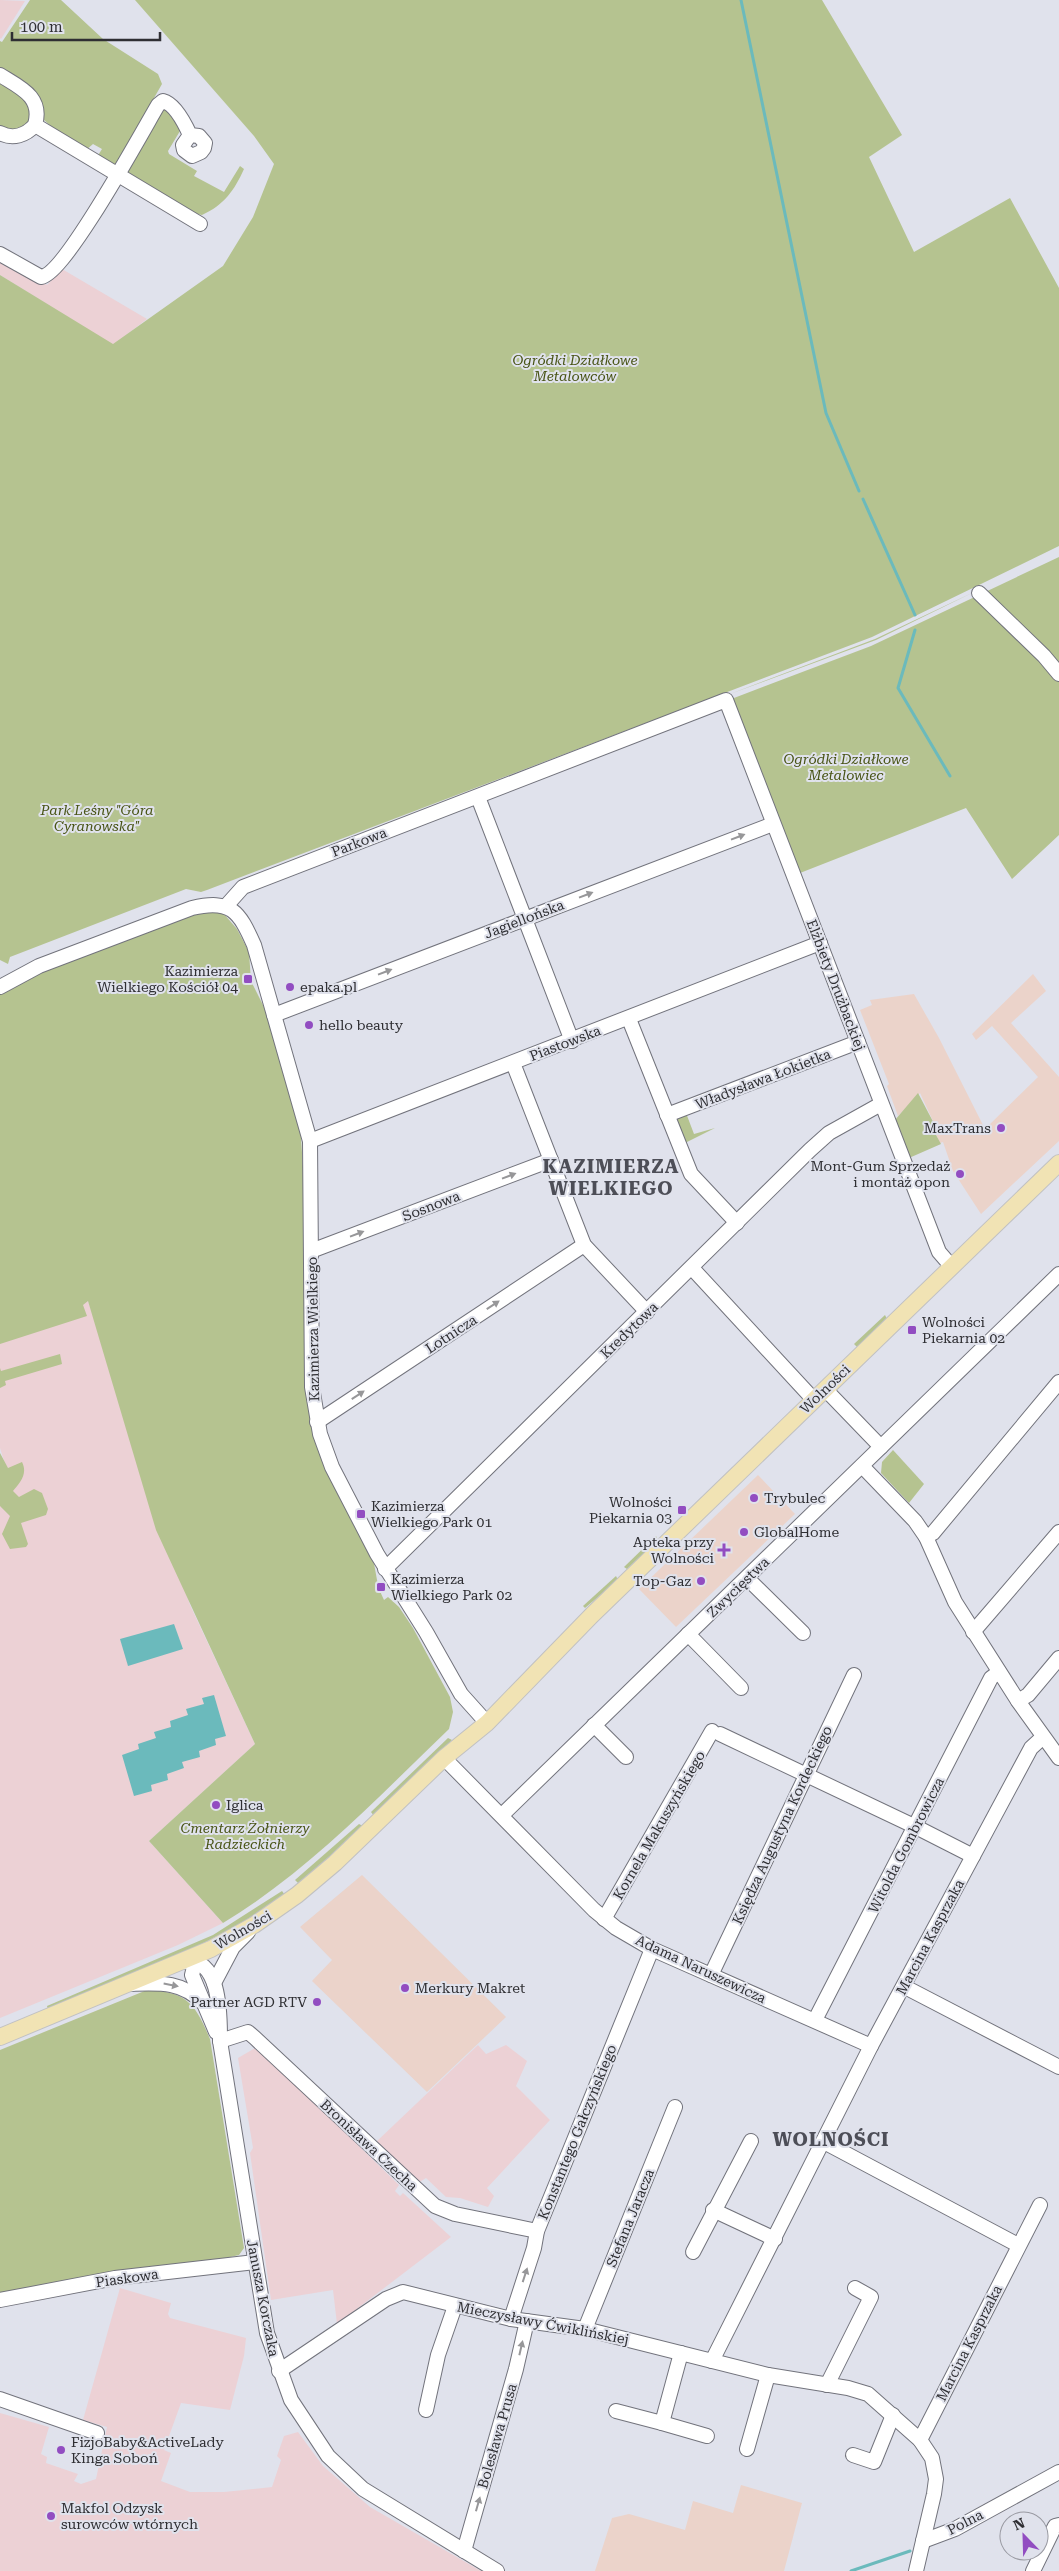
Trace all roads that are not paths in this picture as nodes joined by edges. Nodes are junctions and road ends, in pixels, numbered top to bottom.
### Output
1 (0, 75) edge
2 (36, 125) junction
3 (0, 133) edge
4 (190, 135) dead end
5 (116, 173) junction
6 (200, 224) dead end
7 (0, 254) edge
8 (980, 593) dead end
9 (1059, 674) edge
10 (726, 700) joint
11 (478, 797) junction
12 (773, 824) junction
13 (226, 906) junction
14 (525, 918) junction
15 (820, 943) junction
16 (0, 987) edge
17 (274, 1016) junction
18 (629, 1019) junction
19 (572, 1041) junction
20 (858, 1042) junction
21 (512, 1063) junction
22 (881, 1104) junction
23 (667, 1115) junction
24 (310, 1141) junction
25 (551, 1160) junction
26 (1059, 1163) edge
27 (737, 1223) junction
28 (584, 1245) junction
29 (311, 1251) junction
30 (952, 1266) junction
31 (692, 1268) junction
32 (1058, 1277) edge
33 (647, 1312) junction
34 (1059, 1382) edge
35 (820, 1394) junction
36 (317, 1422) junction
37 (881, 1447) junction
38 (862, 1466) junction
39 (1059, 1532) edge
40 (926, 1537) junction
41 (385, 1568) junction
42 (747, 1578) junction
43 (973, 1632) junction
44 (803, 1633) dead end
45 (688, 1634) junction
46 (1059, 1658) edge
47 (999, 1672) junction
48 (854, 1675) dead end
49 (741, 1688) dead end
50 (1018, 1701) junction
51 (483, 1720) junction
52 (594, 1725) junction
53 (1043, 1737) junction
54 (626, 1757) dead end
55 (444, 1758) junction
56 (1059, 1758) edge
57 (805, 1775) junction
58 (502, 1815) junction
59 (916, 1827) junction
60 (973, 1856) junction
61 (604, 1919) junction
62 (254, 1926) junction
63 (652, 1949) junction
64 (189, 1962) junction
65 (711, 1975) junction
66 (214, 1983) junction
67 (130, 1984) junction
68 (905, 1987) junction
69 (205, 2006) junction
70 (815, 2020) junction
71 (0, 2037) edge
72 (220, 2042) junction
73 (871, 2046) junction
74 (1059, 2067) edge
75 (675, 2107) dead end
76 (751, 2141) dead end
77 (824, 2142) junction
78 (1040, 2204) dead end
79 (713, 2210) junction
80 (536, 2231) junction
81 (775, 2239) junction
82 (1018, 2245) junction
83 (693, 2252) dead end
84 (255, 2262) junction
85 (855, 2288) dead end
86 (0, 2300) edge
87 (455, 2306) junction
88 (511, 2319) junction
89 (527, 2321) junction
90 (586, 2329) junction
91 (681, 2354) junction
92 (712, 2362) junction
93 (279, 2371) junction
94 (768, 2375) junction
95 (827, 2384) junction
96 (0, 2399) edge
97 (426, 2410) dead end
98 (616, 2411) dead end
99 (893, 2415) junction
100 (662, 2423) junction
101 (97, 2433) dead end
102 (706, 2436) dead end
103 (920, 2440) junction
104 (747, 2449) dead end
105 (853, 2455) dead end
106 (1059, 2472) edge
107 (1059, 2525) edge
108 (923, 2540) junction
109 (464, 2551) junction
110 (497, 2571) edge
111 (916, 2571) edge
112 (1033, 2571) edge

1 - 2 street
2 - 3 street
2 - 5 street
4 - 5 street
5 - 6 street
5 - 7 street
8 - 9 street
10 - 11 street, Parkowa
10 - 12 street, Elżbiety Drużbackiej
11 - 13 street, Parkowa
11 - 14 street
14 -> 12 street, Jagiellońska
12 - 15 street, Elżbiety Drużbackiej
13 - 16 street
13 - 17 street, Kazimierza Wielkiego
17 -> 14 street, Jagiellońska
14 - 19 street
15 - 18 street, Piastowska
15 - 20 street, Elżbiety Drużbackiej
17 - 24 street, Kazimierza Wielkiego
18 - 19 street, Piastowska
18 - 23 street
19 - 21 street, Piastowska
20 - 22 street, Elżbiety Drużbackiej
20 - 23 street, Władysława Łokietka
21 - 24 street, Piastowska
21 - 25 street
22 - 27 street, Kredytowa
22 - 30 street, Elżbiety Drużbackiej
23 - 27 street
24 - 29 street, Kazimierza Wielkiego
25 - 28 street
29 -> 25 street, Sosnowa
26 - 30 main road, Wolności
27 - 31 street, Kredytowa
28 - 33 street
36 -> 28 street, Lotnicza
29 - 36 street, Kazimierza Wielkiego
30 - 35 main road, Wolności
31 - 33 street, Kredytowa
31 - 35 street
32 - 37 street, Zwycięstwa
33 - 41 street, Kredytowa
34 - 40 street
35 - 37 street
35 - 51 main road, Wolności
36 - 41 street, Kazimierza Wielkiego
37 - 38 street, Zwycięstwa
38 - 40 street
38 - 42 street, Zwycięstwa
39 - 43 street
40 - 43 street
41 - 51 street, Kazimierza Wielkiego
42 - 44 street
42 - 45 street, Zwycięstwa
43 - 47 street
45 - 49 street
45 - 52 street, Zwycięstwa
46 - 50 street
47 - 50 street
47 - 59 street, Witolda Gombrowicza
48 - 57 street, Księdza Augustyna Kordeckiego
50 - 53 street
51 - 55 main road, Wolności
52 - 54 street
52 - 58 street, Zwycięstwa
53 - 56 street
53 - 60 street, Marcina Kasprzaka
55 - 58 street, Adama Naruszewicza
55 - 62 main road, Wolności
57 - 59 street
57 - 61 street, Kornela Makuszyńskiego
57 - 65 street, Księdza Augustyna Kordeckiego
58 - 61 street, Adama Naruszewicza
59 - 60 street
59 - 70 street, Witolda Gombrowicza
60 - 68 street, Marcina Kasprzaka
61 - 63 street, Adama Naruszewicza
62 - 64 main road, Wolności
62 - 66 street
63 - 65 street, Adama Naruszewicza
63 - 80 street, Konstantego Gałczyńskiego
64 - 66 street, Janusza Korczaka
64 - 67 main road, Wolności
64 - 69 street, Janusza Korczaka
65 - 70 street, Adama Naruszewicza
66 - 72 street, Janusza Korczaka
67 -> 69 street, Janusza Korczaka
67 - 71 main road, Wolności
68 - 73 street, Marcina Kasprzaka
68 - 74 street
69 - 72 street, Janusza Korczaka
70 - 73 street, Adama Naruszewicza
72 - 80 street, Bronisława Czecha
72 - 84 street, Janusza Korczaka
73 - 77 street, Marcina Kasprzaka
75 - 90 street, Stefana Jaracza
76 - 79 street
77 - 81 street, Marcina Kasprzaka
77 - 82 street
78 - 82 street, Marcina Kasprzaka
79 - 81 street
79 - 83 street
88 -> 80 street, Konstantego Gałczyńskiego
81 - 92 street, Marcina Kasprzaka
82 - 103 street, Marcina Kasprzaka
84 - 86 street, Piaskowa
84 - 93 street, Janusza Korczaka
85 - 95 street
87 - 88 street, Mieczysławy Ćwiklińskiej
87 - 93 street, Mieczysławy Ćwiklińskiej
87 - 97 street
88 - 89 street, Mieczysławy Ćwiklińskiej
89 - 90 street, Mieczysławy Ćwiklińskiej
109 -> 89 street, Bolesława Prusa
90 - 91 street, Mieczysławy Ćwiklińskiej
91 - 92 street, Mieczysławy Ćwiklińskiej
91 - 100 street
92 - 94 street, Mieczysławy Ćwiklińskiej
93 - 109 street, Janusza Korczaka
94 - 95 street, Mieczysławy Ćwiklińskiej
94 - 104 street
95 - 99 street, Mieczysławy Ćwiklińskiej
96 - 101 street
98 - 100 street
99 - 103 street, Mieczysławy Ćwiklińskiej
99 - 105 street
100 - 102 street
103 - 108 street, Mieczysławy Ćwiklińskiej
106 - 108 street, Polna
107 - 112 street
108 - 111 street, Mieczysławy Ćwiklińskiej
109 - 110 street, Janusza Korczaka

